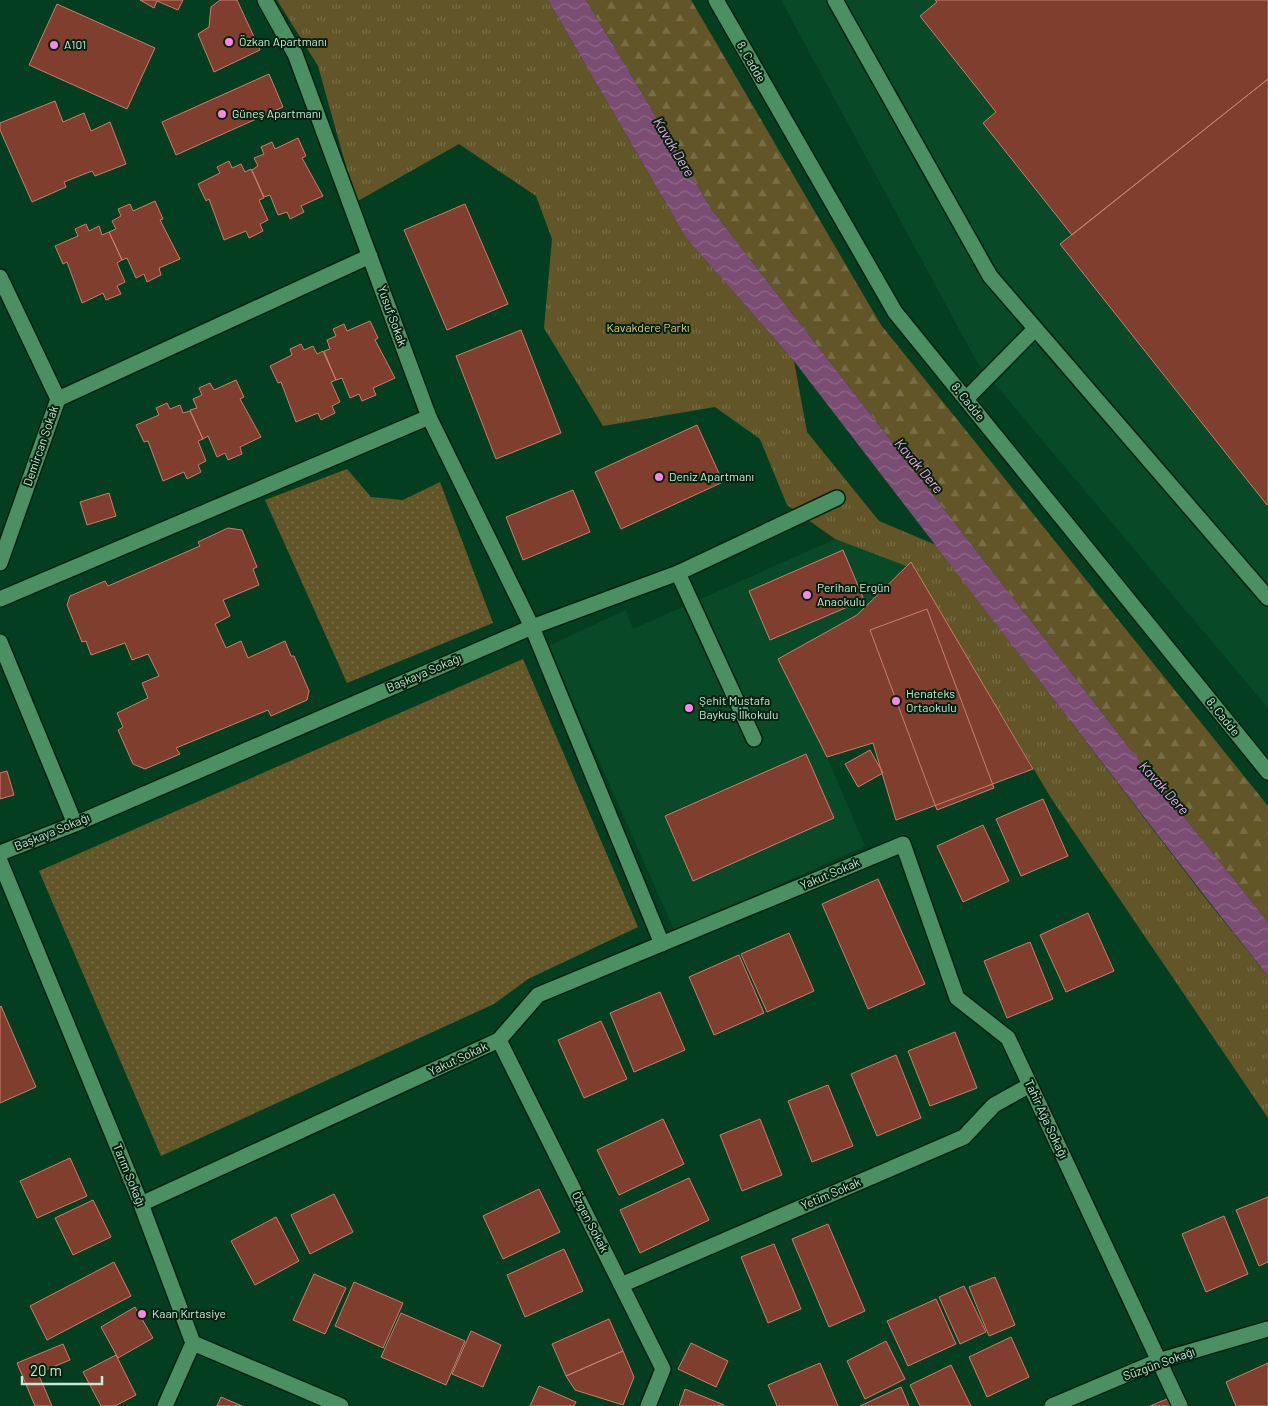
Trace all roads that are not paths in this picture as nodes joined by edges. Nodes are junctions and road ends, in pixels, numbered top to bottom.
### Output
1 (266, 0) edge
2 (716, 0) edge
3 (834, 0) edge
4 (370, 256) junction
5 (0, 277) edge
6 (1035, 328) junction
7 (58, 399) junction
8 (966, 399) junction
9 (430, 417) junction
10 (837, 498) dead end
11 (0, 563) edge
12 (678, 573) junction
13 (1268, 598) edge
14 (0, 599) edge
15 (532, 627) junction
16 (0, 642) edge
17 (754, 739) dead end
18 (1268, 772) edge
19 (74, 824) junction
20 (903, 844) joint
21 (0, 853) edge
22 (0, 860) edge
23 (662, 944) junction
24 (498, 1040) junction
25 (1030, 1085) junction
26 (141, 1204) junction
27 (621, 1285) junction
28 (1268, 1329) edge
29 (193, 1343) junction
30 (1158, 1361) junction
31 (166, 1406) edge
32 (341, 1406) edge
33 (648, 1406) edge
34 (1052, 1406) edge
35 (1180, 1406) edge

1 - 4 street, Yusuf Sokak
2 - 8 street, 8. Cadde
3 - 6 street
4 - 7 street
4 - 9 street, Yusuf Sokak
5 - 7 street, Demircan Sokak
6 - 8 street
6 - 13 street
7 - 11 street, Demircan Sokak
8 - 18 street, 8. Cadde
9 - 14 street
9 - 15 street, Yusuf Sokak
10 - 12 street, Başkaya Sokağı
12 - 15 street, Başkaya Sokağı
12 - 17 street
15 - 19 street, Başkaya Sokağı
15 - 23 street
16 - 19 street
19 - 21 street, Başkaya Sokağı
20 - 23 street, Yakut Sokak
20 - 25 street, Tahir Ağa Sokağı
22 - 26 street, Tarım Sokağı
23 - 24 street, Yakut Sokak
24 - 26 street, Yakut Sokak
24 - 27 street, Özgen Sokak
25 - 27 street, Yetim Sokak
25 - 30 street, Tahir Ağa Sokağı
26 - 29 street, Tarım Sokağı
27 - 33 street, Özgen Sokak
28 - 30 street, Süzgün Sokağı
29 - 31 street
29 - 32 street
30 - 34 street, Süzgün Sokağı
30 - 35 street, Tahir Ağa Sokağı

